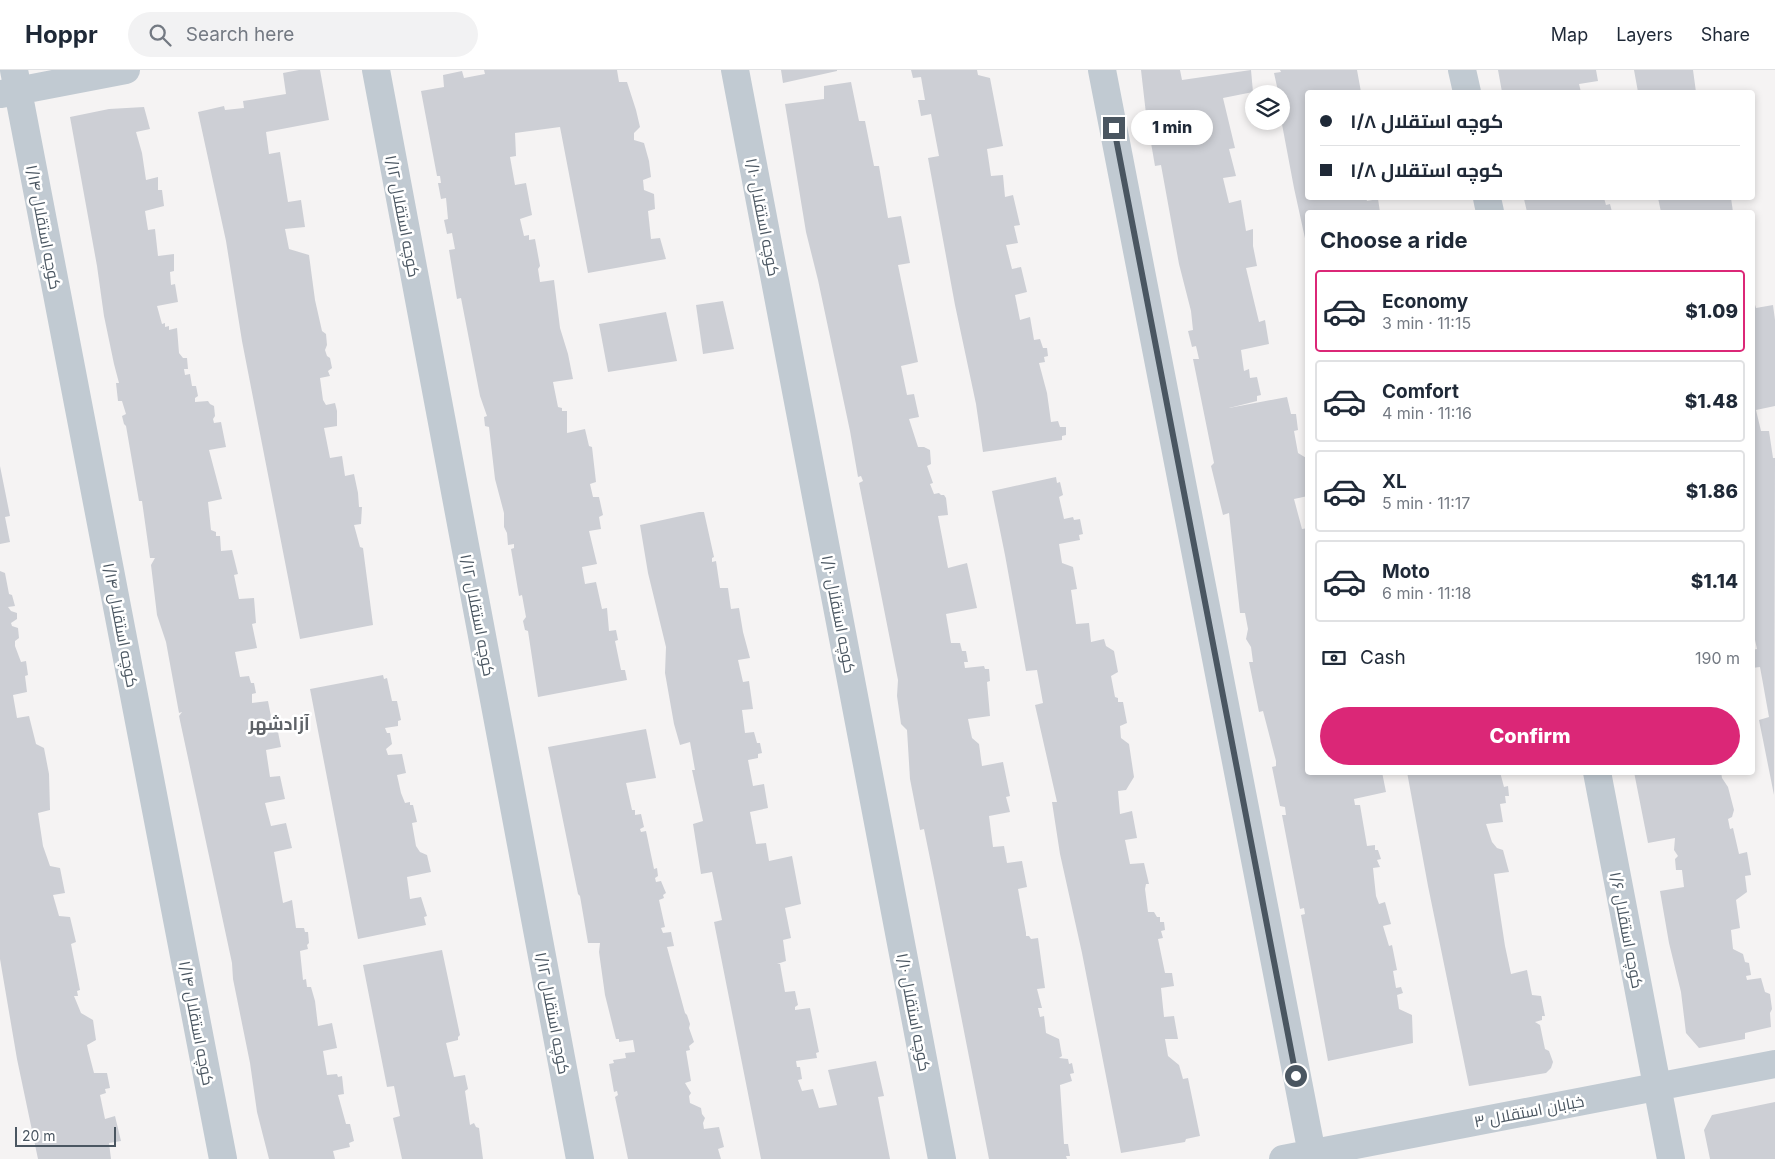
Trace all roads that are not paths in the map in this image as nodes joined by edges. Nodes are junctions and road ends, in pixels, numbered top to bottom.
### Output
1 (126, 70) edge
2 (376, 70) edge
3 (735, 70) edge
4 (1102, 70) edge
5 (1462, 70) edge
6 (11, 85) edge
7 (1466, 90) edge
8 (1598, 775) edge
9 (1775, 1064) edge
10 (1657, 1087) junction
11 (1312, 1156) edge
12 (223, 1159) edge
13 (580, 1159) edge
14 (942, 1159) edge
15 (1283, 1159) edge
16 (1671, 1159) edge

1 - 6 street
2 - 13 street, کوچه استقلال ۱/۱۲
3 - 14 street, کوچه استقلال ۱/۱۰
4 - 11 street
5 - 7 street
6 - 12 street, کوچه استقلال ۱/۱۴
8 - 10 street, کوچه استقلال ۱/۶
9 - 10 street, خیابان استقلال ۳
10 - 11 street, خیابان استقلال ۳
10 - 16 street, کوچه استقلال ۱/۶
11 - 15 street, خیابان استقلال ۳

